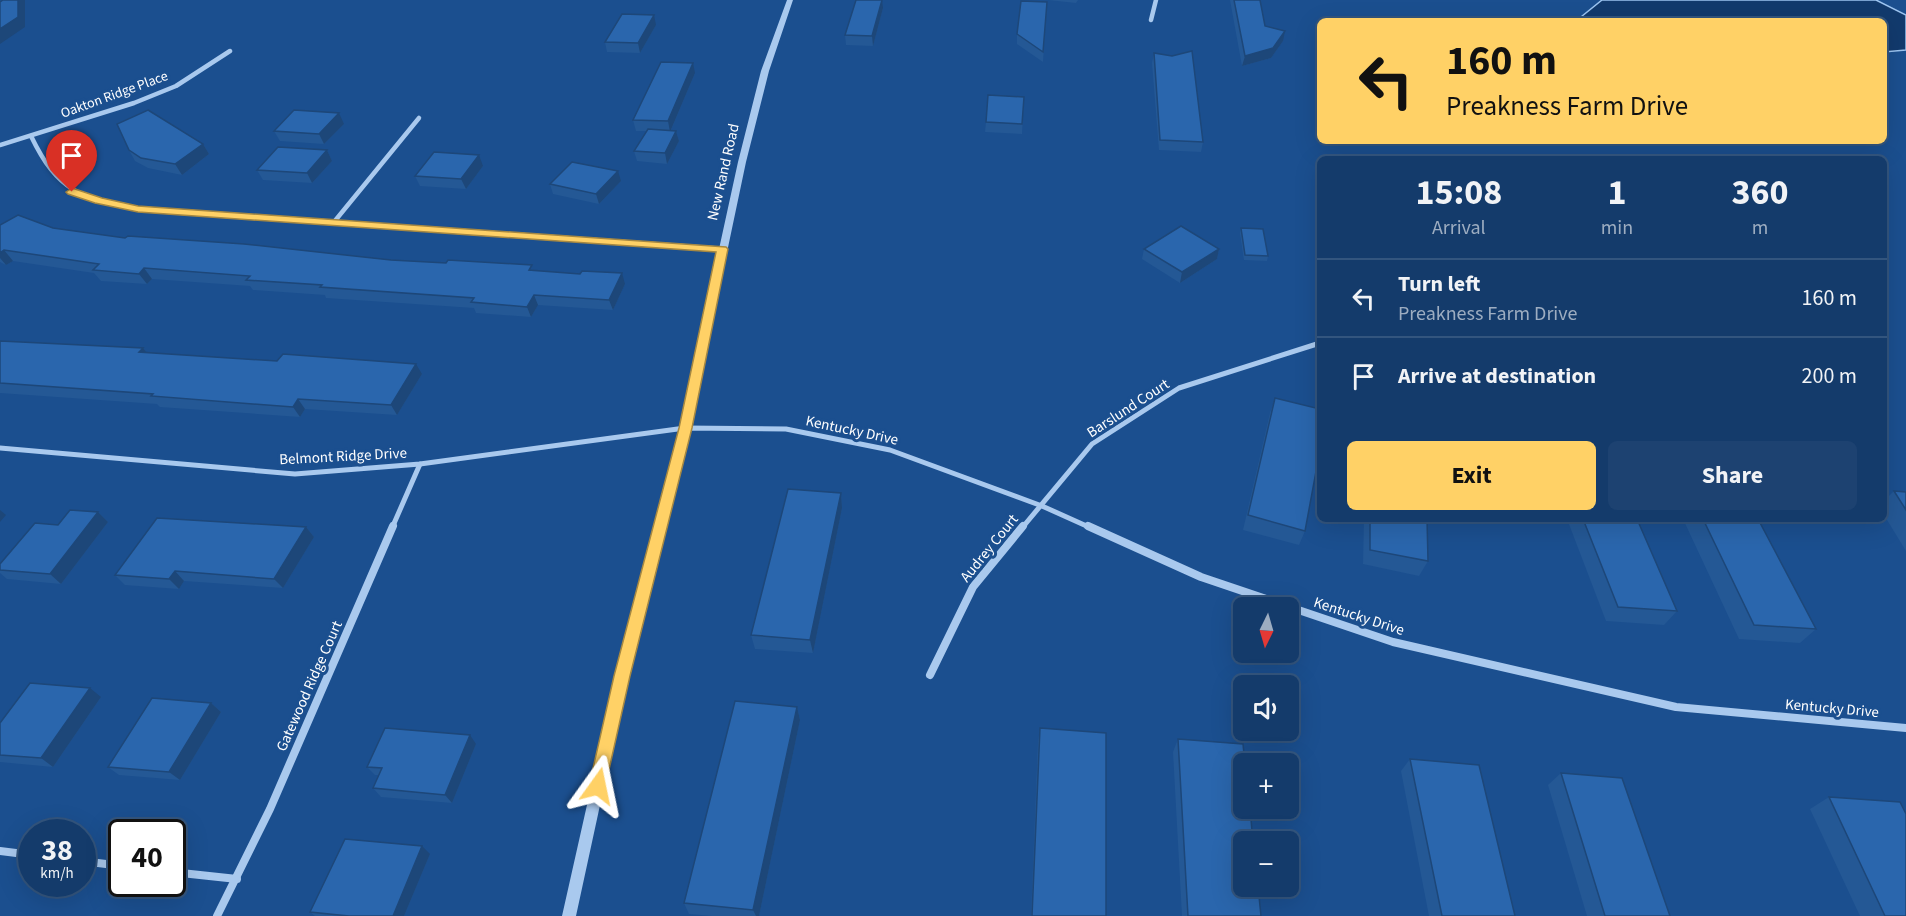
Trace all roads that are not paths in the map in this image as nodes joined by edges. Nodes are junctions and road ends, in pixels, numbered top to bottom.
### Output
1 (789, 0) edge
2 (1156, 0) edge
3 (1150, 20) dead end
4 (230, 51) dead end
5 (419, 118) dead end
6 (31, 136) junction
7 (0, 145) edge
8 (334, 222) junction
9 (722, 249) junction
10 (1317, 344) edge
11 (685, 428) junction
12 (0, 448) edge
13 (420, 464) junction
14 (1042, 506) junction
15 (930, 675) dead end
16 (1906, 728) edge
17 (0, 851) edge
18 (18, 853) edge
19 (186, 874) edge
20 (237, 879) junction
21 (217, 916) edge
22 (569, 916) edge

1 - 9 street, New Rand Road
2 - 3 street
4 - 6 street, Oakton Ridge Place
5 - 8 street
6 - 7 street, Oakton Ridge Place
6 - 8 street
8 - 9 street
9 - 11 street, New Rand Road
10 - 14 street, Barslund Court
11 - 13 street, Belmont Ridge Drive
11 - 14 street, Kentucky Drive
11 - 22 street, New Rand Road
12 - 13 street, Belmont Ridge Drive
13 - 20 street, Gatewood Ridge Court
14 - 15 street, Audrey Court
14 - 16 street, Kentucky Drive
17 - 18 street
19 - 20 street
20 - 21 street, Gatewood Ridge Court

